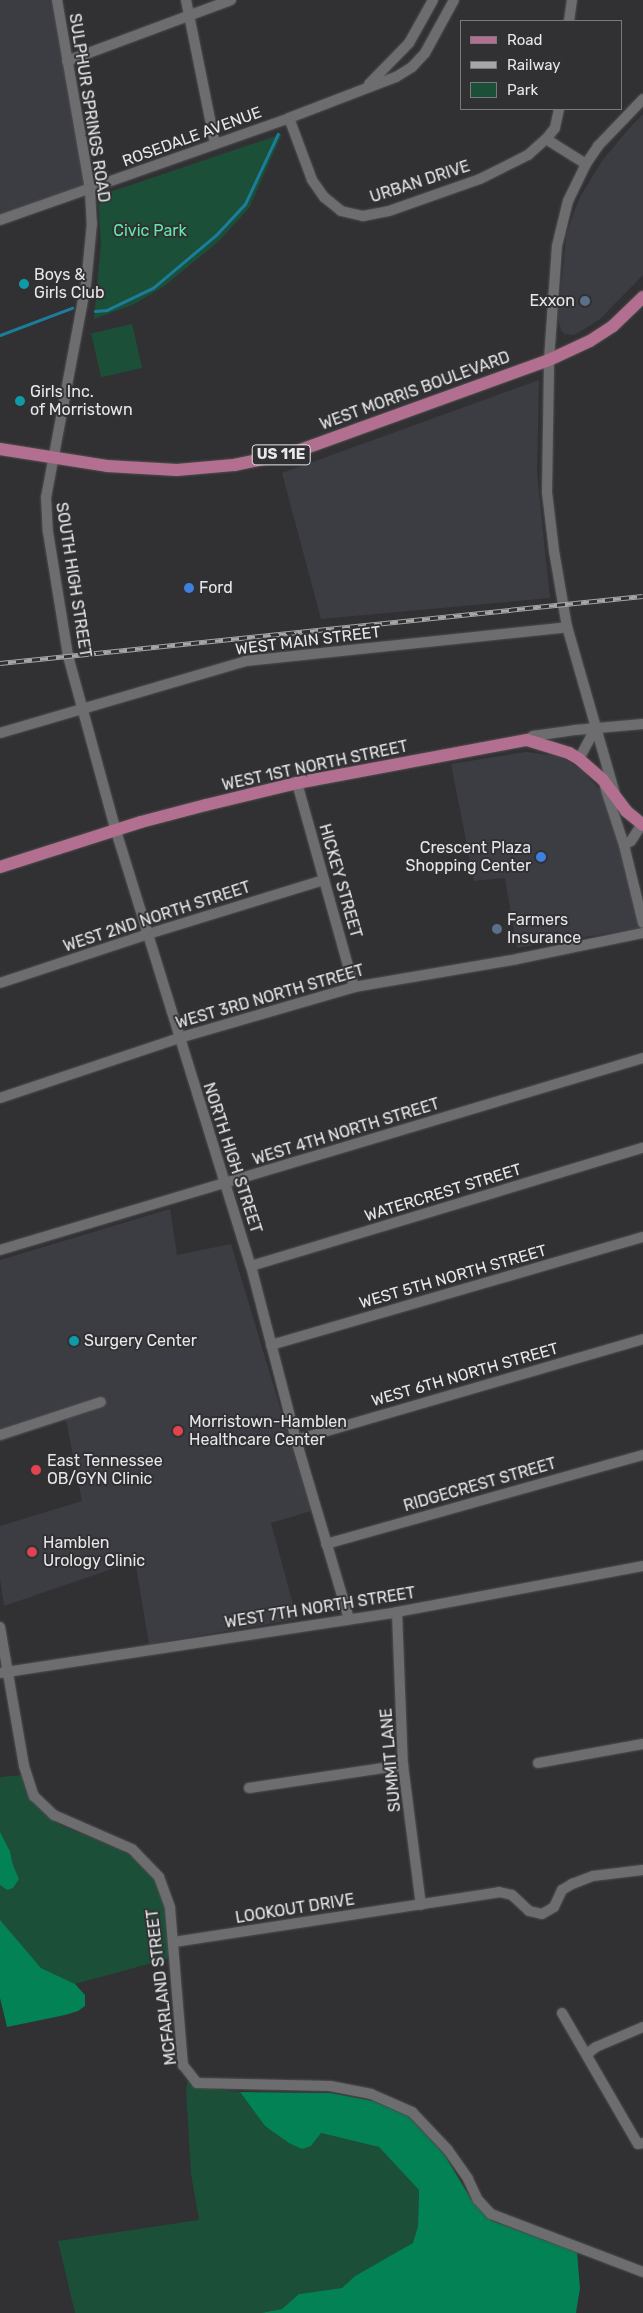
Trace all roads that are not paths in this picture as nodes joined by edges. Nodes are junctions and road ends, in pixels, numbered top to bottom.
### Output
1 (57, 0) edge
2 (186, 0) edge
3 (231, 0) edge
4 (433, 0) edge
5 (454, 0) edge
6 (572, 0) edge
7 (190, 15) junction
8 (569, 20) edge
9 (67, 61) junction
10 (364, 88) junction
11 (643, 99) edge
12 (559, 110) edge
13 (289, 118) junction
14 (240, 135) junction
15 (546, 139) junction
16 (215, 144) junction
17 (249, 144) dead end
18 (586, 164) junction
19 (90, 190) junction
20 (0, 220) edge
21 (643, 298) edge
22 (549, 360) junction
23 (0, 449) edge
24 (53, 457) junction
25 (568, 627) junction
26 (82, 708) junction
27 (643, 724) edge
28 (595, 729) junction
29 (0, 732) edge
30 (527, 740) junction
31 (579, 759) junction
32 (603, 780) junction
33 (297, 783) junction
34 (616, 798) junction
35 (643, 824) edge
36 (116, 831) junction
37 (624, 845) junction
38 (0, 867) edge
39 (324, 880) junction
40 (643, 923) edge
41 (643, 933) edge
42 (148, 934) junction
43 (0, 983) edge
44 (354, 986) junction
45 (179, 1038) junction
46 (643, 1058) edge
47 (0, 1098) edge
48 (643, 1148) edge
49 (224, 1184) junction
50 (643, 1237) edge
51 (0, 1250) edge
52 (251, 1266) junction
53 (643, 1339) edge
54 (271, 1345) junction
55 (101, 1402) dead end
56 (0, 1435) edge
57 (296, 1440) junction
58 (643, 1455) edge
59 (326, 1544) junction
60 (643, 1566) edge
61 (397, 1612) junction
62 (349, 1619) junction
63 (0, 1627) edge
64 (4, 1672) edge
65 (643, 1744) edge
66 (538, 1763) dead end
67 (403, 1765) junction
68 (249, 1788) dead end
69 (643, 1870) edge
70 (421, 1905) junction
71 (174, 1942) junction
72 (562, 2013) dead end
73 (643, 2027) edge
74 (587, 2054) junction
75 (641, 2144) edge
76 (643, 2272) edge

1 - 9 street, SULPHUR SPRINGS ROAD
2 - 7 street
3 - 7 street
4 - 10 street
5 - 10 street, ROSEDALE AVENUE
6 - 8 street
7 - 9 street
7 - 16 street
9 - 19 street, SULPHUR SPRINGS ROAD
10 - 13 street, ROSEDALE AVENUE
11 - 18 street
12 - 15 street
13 - 14 street, ROSEDALE AVENUE
13 - 15 street, URBAN DRIVE
14 - 16 street, ROSEDALE AVENUE
14 - 17 street
15 - 18 street
16 - 19 street, ROSEDALE AVENUE
18 - 22 street
19 - 20 street, ROSEDALE AVENUE
19 - 24 street, SULPHUR SPRINGS ROAD
21 - 22 main road, WEST MORRIS BOULEVARD / US 11E
22 - 24 main road, WEST MORRIS BOULEVARD / US 11E
22 - 25 street
23 - 24 main road, WEST MORRIS BOULEVARD / US 11E
24 - 26 street, SOUTH HIGH STREET
25 - 26 street, WEST MAIN STREET
25 - 28 street
26 - 29 street, WEST MAIN STREET
26 - 36 street, NORTH HIGH STREET
27 - 28 street, WEST 1ST NORTH STREET
28 - 30 street, WEST 1ST NORTH STREET
28 - 31 street
28 - 34 street
30 - 31 main road
30 - 33 main road, WEST 1ST NORTH STREET
31 - 32 main road
32 - 34 main road
32 - 37 street
33 - 36 main road, WEST 1ST NORTH STREET
33 - 39 street, HICKEY STREET
34 - 35 main road
35 - 37 street
36 - 38 main road, WEST 1ST NORTH STREET
36 - 42 street, NORTH HIGH STREET
37 - 40 street
39 - 42 street, WEST 2ND NORTH STREET
39 - 44 street, HICKEY STREET
41 - 44 street, WEST 3RD NORTH STREET
42 - 43 street, WEST 2ND NORTH STREET
42 - 45 street, NORTH HIGH STREET
44 - 45 street, WEST 3RD NORTH STREET
45 - 47 street, WEST 3RD NORTH STREET
45 - 49 street, NORTH HIGH STREET
46 - 49 street, WEST 4TH NORTH STREET
48 - 52 street, WATERCREST STREET
49 - 51 street, WEST 4TH NORTH STREET
49 - 52 street, NORTH HIGH STREET
50 - 54 street, WEST 5TH NORTH STREET
52 - 54 street, NORTH HIGH STREET
53 - 57 street, WEST 6TH NORTH STREET
54 - 57 street, NORTH HIGH STREET
55 - 56 street
57 - 59 street, NORTH HIGH STREET
58 - 59 street, RIDGECREST STREET
59 - 62 street, NORTH HIGH STREET
60 - 61 street, WEST 7TH NORTH STREET
61 - 62 street, WEST 7TH NORTH STREET
61 - 67 street, SUMMIT LANE
62 - 64 street, WEST 7TH NORTH STREET
63 - 64 street, MCFARLAND STREET
64 - 71 street, MCFARLAND STREET
65 - 66 street
67 - 68 street
67 - 70 street, SUMMIT LANE
69 - 70 street, LOOKOUT DRIVE
70 - 71 street, LOOKOUT DRIVE
71 - 76 street, MCFARLAND STREET
72 - 74 street
73 - 74 street
74 - 75 street

